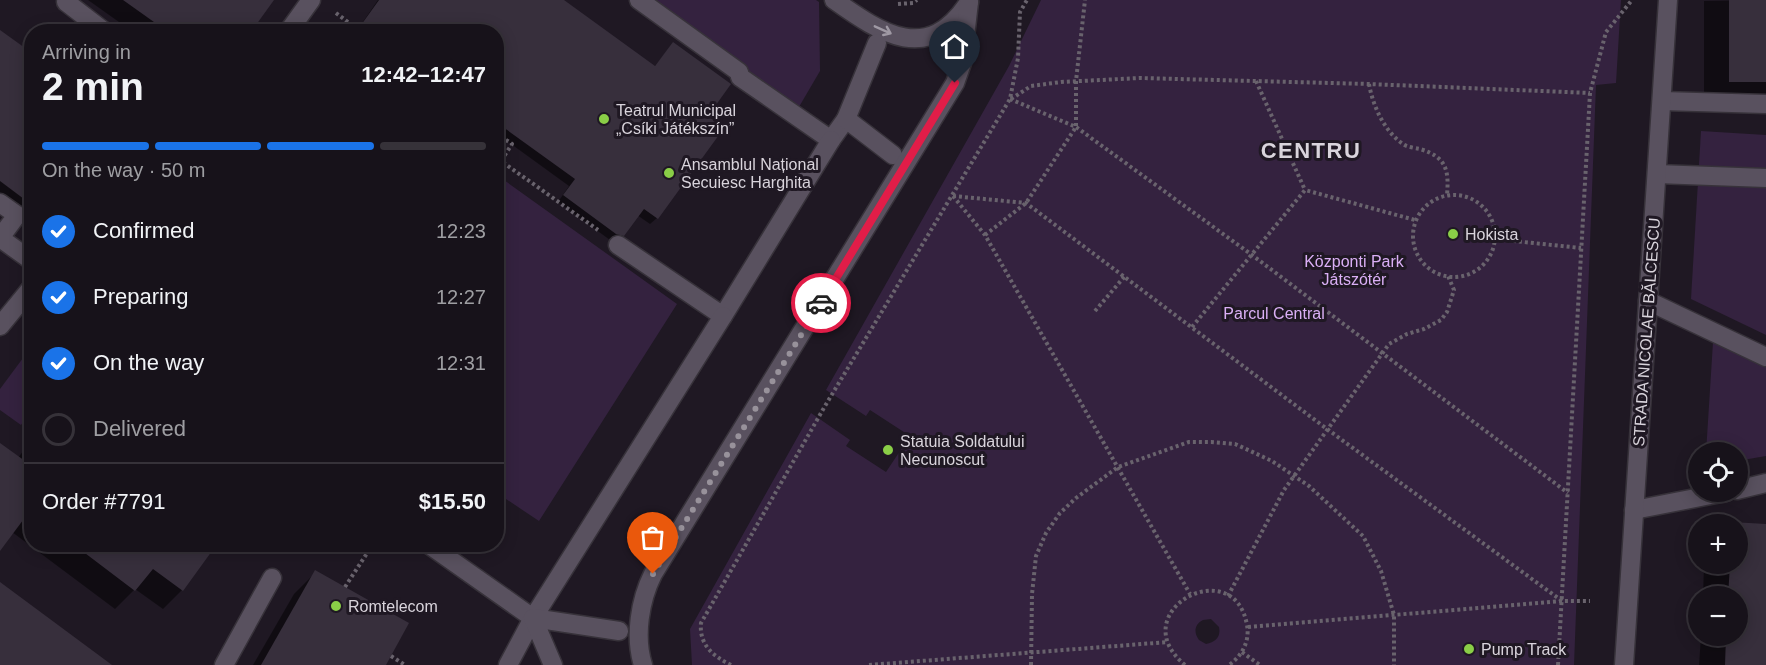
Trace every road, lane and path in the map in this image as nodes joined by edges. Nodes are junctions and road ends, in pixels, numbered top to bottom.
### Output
1 (68, 0) edge
2 (639, 0) edge
3 (834, 0) edge
4 (917, 0) edge
5 (1027, 0) edge
6 (1085, 0) edge
7 (1632, 0) edge
8 (1668, 0) edge
9 (970, 1) edge
10 (319, 3) edge
11 (891, 4) dead end
12 (95, 24) edge
13 (297, 24) edge
14 (349, 24) edge
15 (878, 43) dead end
16 (1076, 81) junction
17 (1256, 81) junction
18 (1369, 84) junction
19 (1590, 93) junction
20 (1010, 99) junction
21 (1662, 101) junction
22 (1766, 104) edge
23 (846, 119) junction
24 (1076, 127) junction
25 (504, 138) edge
26 (831, 140) junction
27 (893, 155) dead end
28 (504, 156) edge
29 (504, 163) edge
30 (1657, 174) junction
31 (1766, 178) edge
32 (1305, 190) junction
33 (1447, 195) junction
34 (953, 196) junction
35 (0, 203) edge
36 (1026, 203) junction
37 (1416, 220) junction
38 (985, 235) junction
39 (1495, 239) junction
40 (618, 245) joint
41 (1581, 248) junction
42 (24, 255) edge
43 (1252, 255) junction
44 (1125, 276) junction
45 (1448, 276) junction
46 (24, 297) edge
47 (1648, 301) junction
48 (1095, 311) dead end
49 (723, 316) junction
50 (0, 326) edge
51 (1192, 327) junction
52 (1383, 354) junction
53 (1766, 357) edge
54 (1327, 429) junction
55 (1118, 467) junction
56 (1294, 476) junction
57 (1766, 483) edge
58 (1748, 487) edge
59 (1568, 493) junction
60 (1688, 499) edge
61 (1634, 510) junction
62 (368, 552) edge
63 (439, 552) edge
64 (272, 578) dead end
65 (345, 587) dead end
66 (1191, 594) junction
67 (1228, 596) junction
68 (1562, 601) junction
69 (1590, 601) dead end
70 (1394, 615) junction
71 (533, 618) junction
72 (1248, 627) junction
73 (619, 631) dead end
74 (1168, 642) junction
75 (1242, 652) junction
76 (1030, 653) junction
77 (391, 657) dead end
78 (224, 665) edge
79 (405, 665) edge
80 (507, 665) edge
81 (553, 665) edge
82 (643, 665) edge
83 (731, 665) edge
84 (869, 665) edge
85 (1031, 665) edge
86 (1184, 665) edge
87 (1229, 665) edge
88 (1260, 665) edge
89 (1394, 665) edge
90 (1558, 665) edge
91 (1624, 665) edge

1 - 12 street
2 - 26 street
3 -> 9 street
4 - 11 path
5 - 20 path
6 - 16 path
7 - 19 path
8 - 21 street, STRADA NICOLAE BĂLCESCU
9 - 82 street
10 - 13 street
10 - 14 path
15 - 23 street
16 - 17 path
16 - 20 path
16 - 24 path
17 - 18 path
17 - 32 path
18 - 19 path
18 - 33 path
19 - 41 path
20 - 24 path
20 - 34 path
21 - 22 street
21 - 30 street, STRADA NICOLAE BĂLCESCU
23 - 26 street
23 - 27 street
24 - 36 path
24 - 43 path
25 - 28 path
26 - 49 street
29 - 40 path
30 - 31 street
30 - 47 street, STRADA NICOLAE BĂLCESCU
32 - 37 path
32 - 43 path
33 - 37 path
33 - 39 path
34 - 36 path
34 - 38 path
34 - 83 path
35 - 42 street
36 - 38 path
36 - 44 path
37 - 45 path
38 - 55 path
39 - 41 path
39 - 45 path
40 - 49 street
41 - 59 path
43 - 51 path
43 - 52 path
44 - 48 path
44 - 51 path
45 - 52 path
46 - 50 street
47 - 53 street
47 - 61 street, STRADA NICOLAE BĂLCESCU
49 - 71 street
51 - 54 path
52 - 54 path
52 - 59 path
54 - 56 path
54 - 68 path
55 - 56 path
55 - 66 path
55 - 76 path
56 - 67 path
56 - 70 path
57 - 58 street
59 - 68 path
60 - 61 street
61 - 91 street, STRADA NICOLAE BĂLCESCU
62 - 65 path
63 - 71 street
64 - 78 street
66 - 67 path
66 - 74 path
67 - 72 path
68 - 69 path
68 - 70 path
68 - 90 path
70 - 72 path
70 - 89 path
71 - 73 street
71 - 80 street
71 - 81 street
72 - 75 path
74 - 76 path
74 - 86 path
75 - 87 path
75 - 88 path
76 - 84 path
76 - 85 path
77 - 79 path

